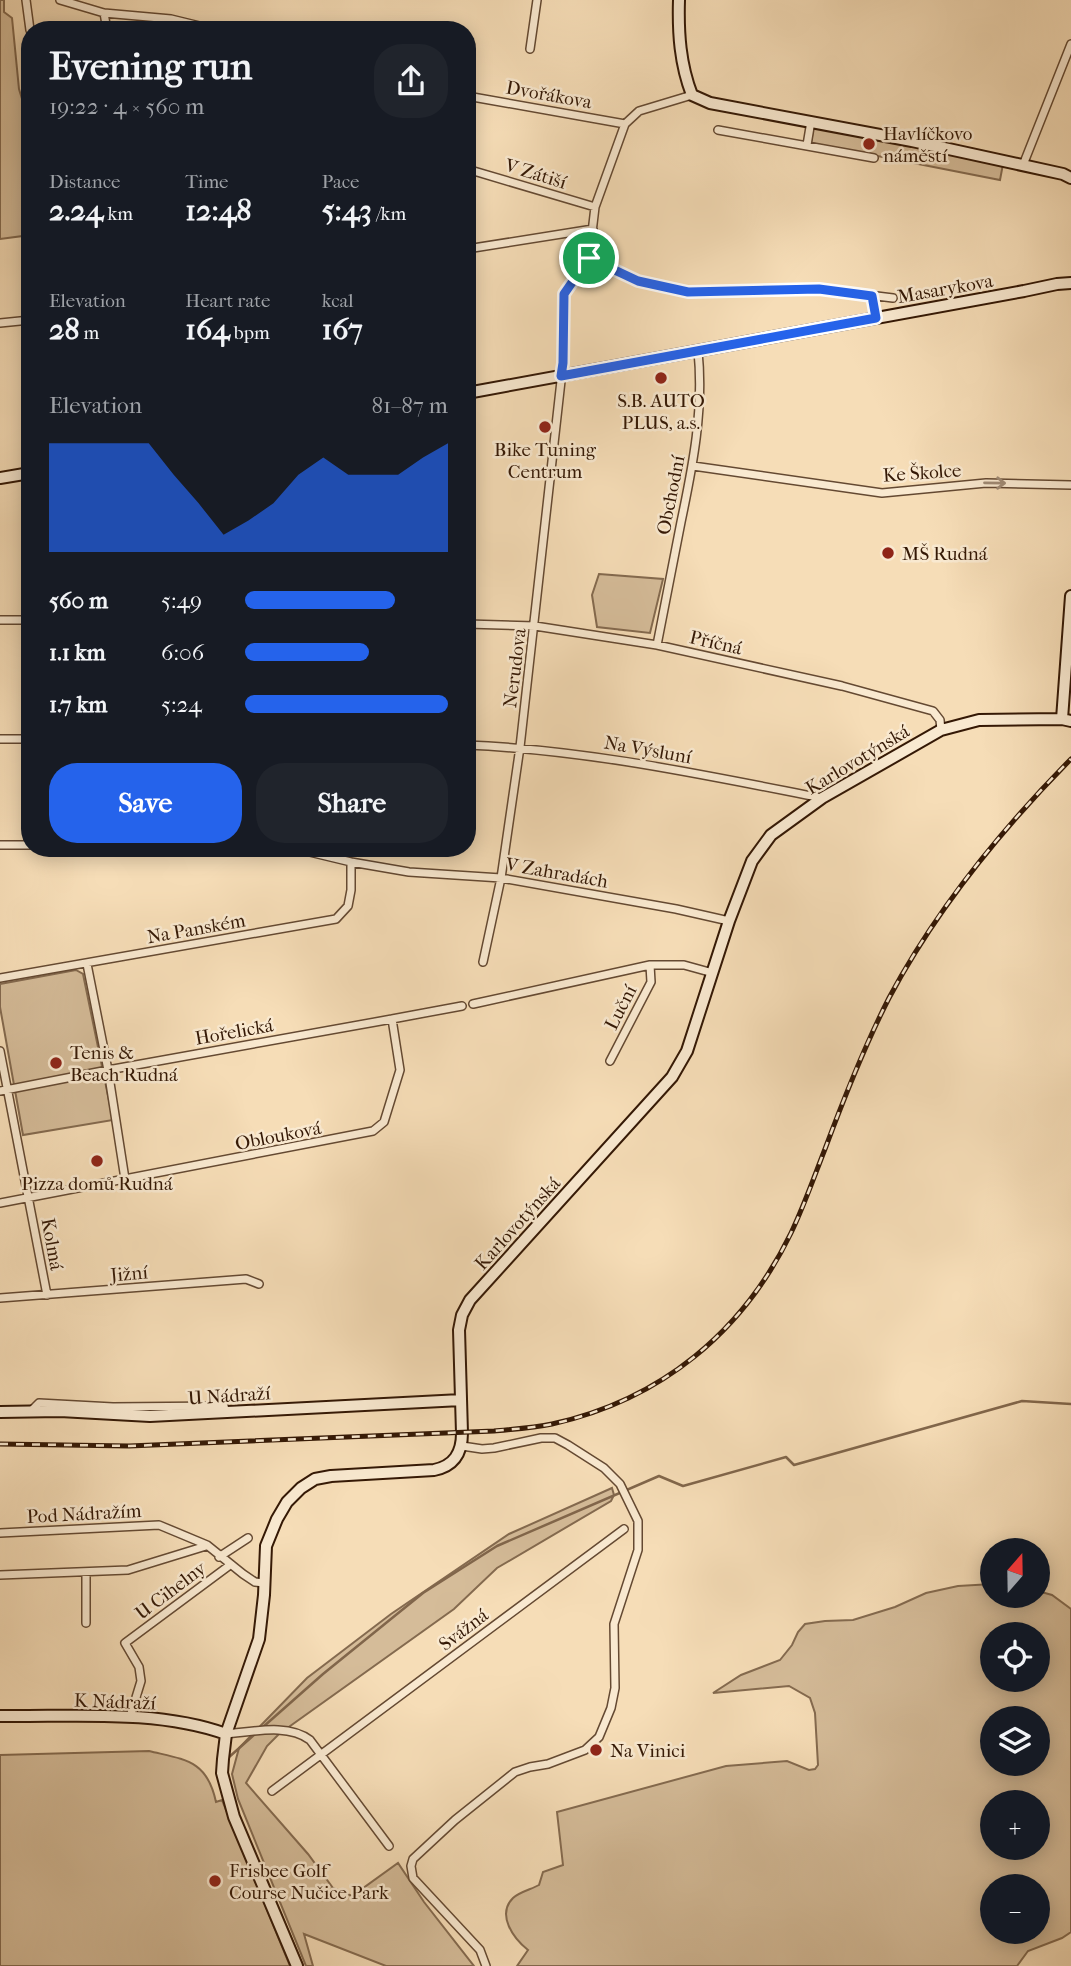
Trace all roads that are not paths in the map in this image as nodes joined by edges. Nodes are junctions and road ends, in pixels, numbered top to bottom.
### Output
1 (26, 0) edge
2 (60, 0) edge
3 (537, 0) edge
4 (679, 0) edge
5 (104, 13) junction
6 (29, 21) edge
7 (105, 21) edge
8 (179, 21) edge
9 (1071, 44) edge
10 (530, 49) dead end
11 (692, 95) junction
12 (476, 99) edge
13 (811, 121) junction
14 (625, 124) junction
15 (718, 130) dead end
16 (807, 145) junction
17 (874, 158) dead end
18 (1023, 165) junction
19 (476, 172) edge
20 (1071, 178) edge
21 (595, 207) junction
22 (593, 229) junction
23 (476, 248) edge
24 (589, 258) junction
25 (1071, 274) edge
26 (1071, 283) edge
27 (1057, 284) junction
28 (872, 296) junction
29 (893, 298) dead end
30 (876, 318) junction
31 (21, 321) edge
32 (0, 323) edge
33 (698, 351) junction
34 (561, 376) junction
35 (476, 391) edge
36 (693, 466) junction
37 (21, 474) edge
38 (0, 478) edge
39 (1071, 485) edge
40 (1071, 596) edge
41 (0, 620) edge
42 (21, 620) edge
43 (476, 624) edge
44 (535, 626) junction
45 (657, 645) junction
46 (1066, 720) edge
47 (941, 730) junction
48 (0, 739) edge
49 (21, 739) edge
50 (476, 745) edge
51 (520, 747) junction
52 (822, 798) junction
53 (0, 845) edge
54 (21, 845) edge
55 (330, 857) edge
56 (351, 862) junction
57 (502, 878) junction
58 (729, 921) junction
59 (482, 962) dead end
60 (87, 964) junction
61 (650, 965) junction
62 (713, 973) junction
63 (0, 978) edge
64 (473, 1004) dead end
65 (462, 1006) dead end
66 (392, 1019) junction
67 (0, 1051) edge
68 (610, 1061) dead end
69 (108, 1070) junction
70 (4, 1090) edge
71 (125, 1179) junction
72 (29, 1198) junction
73 (0, 1203) edge
74 (259, 1284) dead end
75 (47, 1295) junction
76 (0, 1298) edge
77 (461, 1400) junction
78 (0, 1412) edge
79 (461, 1446) junction
80 (624, 1529) dead end
81 (0, 1533) edge
82 (248, 1538) dead end
83 (207, 1545) junction
84 (219, 1557) junction
85 (230, 1565) junction
86 (86, 1572) junction
87 (0, 1575) edge
88 (264, 1583) junction
89 (86, 1623) dead end
90 (0, 1716) edge
91 (130, 1717) junction
92 (226, 1734) junction
93 (321, 1754) junction
94 (272, 1791) dead end
95 (389, 1846) dead end
96 (297, 1966) edge
97 (486, 1966) edge

1 - 6 street
2 - 5 street
3 - 10 street
4 - 11 street
5 - 7 street
5 - 8 street
9 - 18 street
11 - 13 street
11 - 14 street
12 - 14 street, Dvořákova
13 - 16 street
13 - 18 street
14 - 21 street
15 - 16 street
16 - 17 street
18 - 20 street
19 - 21 street, V Zátiší
21 - 22 street
22 - 23 street
22 - 24 street
24 - 28 street
24 - 34 street, Nerudova
25 - 27 street
26 - 27 street, Masarykova
27 - 30 street, Masarykova
28 - 29 street
28 - 30 street
30 - 33 street, Masarykova
31 - 32 street
33 - 34 street, Masarykova
33 - 36 street, Obchodní
34 - 35 street, Masarykova
34 - 44 street, Nerudova
36 -> 39 street, Ke Školce
36 - 45 street, Obchodní
37 - 38 street
40 - 46 street, Karlovotýnská
41 - 42 street
43 - 44 street, Příčná
44 - 45 street, Příčná
44 - 51 street, Nerudova
45 - 47 street, Příčná
46 - 47 street, Karlovotýnská
47 - 52 street, Karlovotýnská
48 - 49 street
50 - 51 street, Na Výsluní
51 - 52 street, Na Výsluní
51 - 57 street, Nerudova
52 - 58 street, Karlovotýnská
53 - 54 street
55 - 56 street, V Zahradách
56 - 57 street, V Zahradách
56 - 60 street, Na Panském
57 - 58 street, V Zahradách
57 - 59 street, Nerudova
58 - 62 street, Karlovotýnská
60 - 63 street, Na Panském
60 - 69 street
61 - 62 street
61 - 64 street
61 - 68 street, Luční
62 - 77 street, Karlovotýnská
65 - 66 street
66 - 69 street, Hořelická
66 - 71 street, Oblouková
67 - 70 street, Kolmá
69 - 70 street, Hořelická
69 - 71 street
70 - 72 street, Kolmá
71 - 72 street, Oblouková
72 - 73 street, Oblouková
72 - 75 street, Kolmá
74 - 75 street, Jižní
75 - 76 street, Jižní
77 - 78 street, U Nádraží
77 - 79 street, Karlovotýnská
79 - 88 street
79 - 97 street
80 - 93 street, Svážná
81 - 83 street, Pod Nádražím
82 - 84 street
83 - 84 street, Pod Nádražím
83 - 86 street
84 - 85 street, Pod Nádražím
85 - 88 street, Pod Nádražím
85 - 91 street, U Cihelny
86 - 87 street
86 - 89 street
88 - 92 street
90 - 91 street, K Nádraží
91 - 92 street, K Nádraží
92 - 93 street
92 - 96 street
93 - 94 street, Svážná
93 - 95 street

